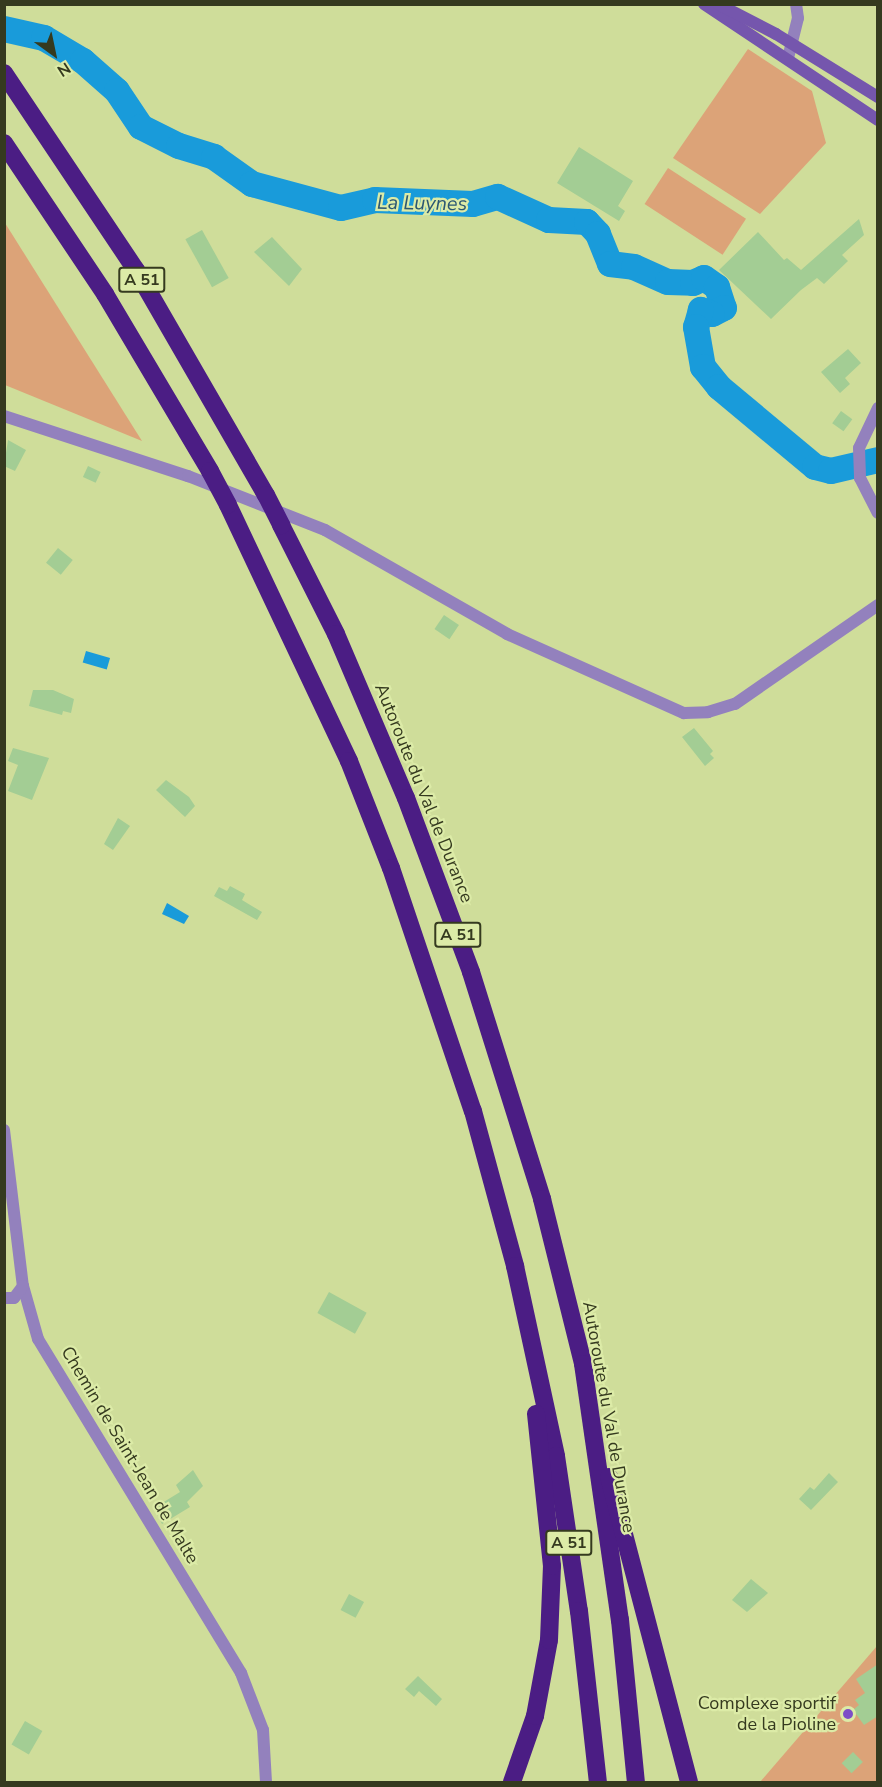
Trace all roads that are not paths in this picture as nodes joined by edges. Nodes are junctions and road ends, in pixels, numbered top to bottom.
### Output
1 (704, 4) edge
2 (718, 4) edge
3 (796, 4) edge
4 (791, 52) junction
5 (4, 73) edge
6 (878, 97) edge
7 (878, 120) edge
8 (4, 143) edge
9 (878, 408) edge
10 (4, 416) edge
11 (878, 513) edge
12 (878, 605) edge
13 (4, 1131) edge
14 (23, 1286) junction
15 (4, 1298) edge
16 (524, 1305) junction
17 (583, 1364) junction
18 (266, 1782) edge
19 (512, 1782) edge
20 (598, 1782) edge
21 (636, 1782) edge
22 (689, 1782) edge

1 - 4 main road
2 - 4 main road
3 - 4 street
4 - 6 main road
4 - 7 main road
5 - 17 highway, Autoroute du Val de Durance / A 51, bridge
8 - 16 highway, A 51, bridge
9 - 11 street
10 - 12 street
13 - 14 street, Chemin de Saint-Jean de Malte
14 - 15 street
14 - 18 street, Chemin de Saint-Jean de Malte
16 - 19 highway
16 - 20 highway, A 51
17 - 21 highway, Autoroute du Val de Durance / A 51
17 - 22 highway

